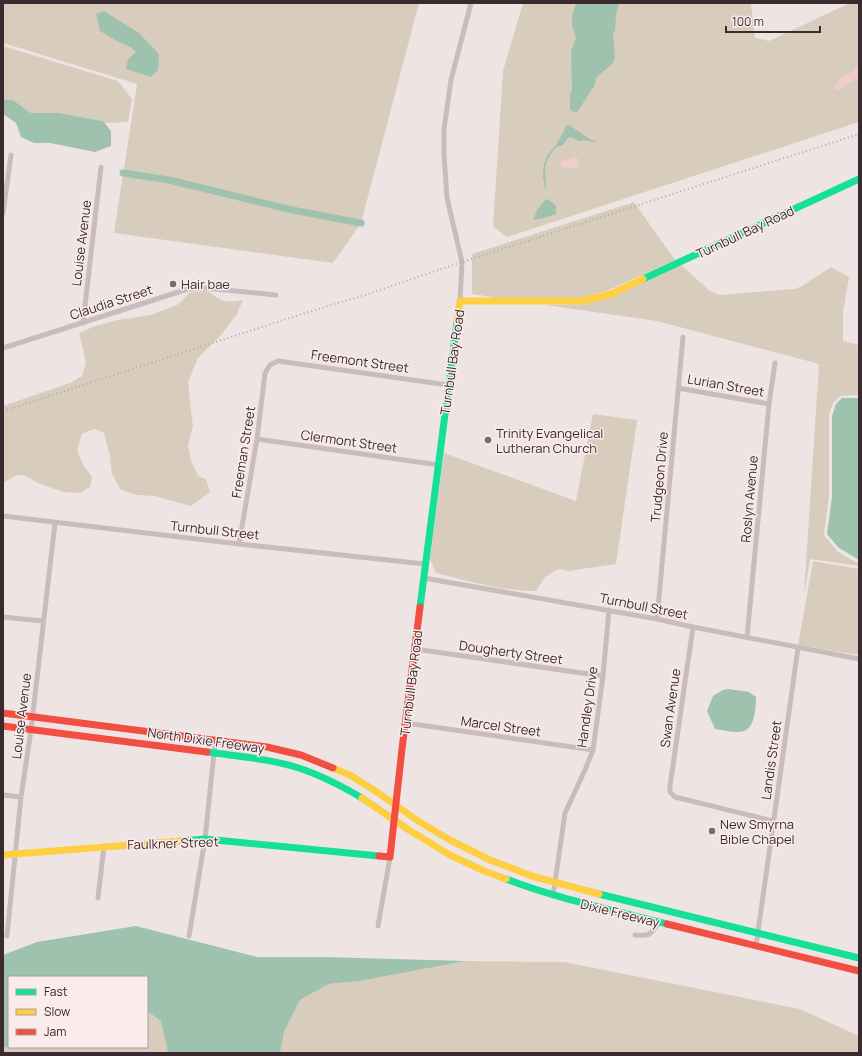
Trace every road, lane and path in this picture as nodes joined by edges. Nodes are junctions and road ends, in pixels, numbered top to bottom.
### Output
1 (471, 3) edge
2 (11, 155) dead end
3 (101, 167) dead end
4 (859, 179) edge
5 (3, 213) edge
6 (276, 295) dead end
7 (460, 302) junction
8 (83, 322) junction
9 (683, 337) dead end
10 (3, 348) edge
11 (775, 363) dead end
12 (270, 365) joint
13 (448, 385) junction
14 (678, 388) junction
15 (770, 404) junction
16 (257, 439) junction
17 (439, 465) junction
18 (3, 516) edge
19 (56, 523) junction
20 (239, 544) junction
21 (425, 564) junction
22 (424, 578) junction
23 (610, 610) junction
24 (3, 617) edge
25 (657, 619) junction
26 (43, 621) junction
27 (693, 627) junction
28 (747, 637) junction
29 (798, 648) junction
30 (415, 649) junction
31 (859, 659) edge
32 (603, 676) junction
33 (3, 713) edge
34 (32, 717) junction
35 (406, 723) junction
36 (3, 726) edge
37 (31, 730) junction
38 (216, 741) junction
39 (593, 750) junction
40 (214, 753) junction
41 (3, 795) edge
42 (21, 797) junction
43 (396, 806) junction
44 (395, 820) junction
45 (773, 821) junction
46 (205, 839) junction
47 (104, 846) junction
48 (15, 854) junction
49 (3, 855) edge
50 (390, 857) junction
51 (555, 883) junction
52 (554, 896) junction
53 (98, 898) dead end
54 (659, 922) junction
55 (378, 926) dead end
56 (758, 934) junction
57 (634, 935) dead end
58 (7, 936) dead end
59 (189, 936) dead end
60 (756, 946) junction
61 (859, 958) edge
62 (859, 972) edge

1 - 7 street
2 - 5 street
3 - 8 street, Louise Avenue
4 - 7 main road, Turnbull Bay Road
6 - 8 street, Claudia Street
7 - 13 main road, Turnbull Bay Road
8 - 10 street, Claudia Street
9 - 14 street, Trudgeon Drive
11 - 15 street, Roslyn Avenue
12 - 13 street, Freemont Street
12 - 16 street, Freeman Street
13 - 17 main road, Turnbull Bay Road
14 - 15 street, Lurian Street
14 - 25 street, Trudgeon Drive
15 - 28 street, Roslyn Avenue
16 - 17 street, Clermont Street
16 - 20 street, Freeman Street
17 - 21 main road, Turnbull Bay Road
18 - 19 street, Turnbull Street
19 - 20 street, Turnbull Street
19 - 26 street, Louise Avenue
20 - 21 street, Turnbull Street
21 - 22 main road, Turnbull Bay Road
22 - 23 street, Turnbull Street
22 - 30 main road, Turnbull Bay Road
23 - 25 street, Turnbull Street
23 - 32 street, Handley Drive
24 - 26 street
25 - 27 street, Turnbull Street
26 - 34 street, Louise Avenue
27 - 28 street, Turnbull Street
27 - 45 street, Swan Avenue
28 - 29 street, Turnbull Street
29 - 31 street, Turnbull Street
29 - 45 street, Landis Street
30 - 32 street, Dougherty Street
30 - 35 main road, Turnbull Bay Road
32 - 39 street, Handley Drive
33 - 34 main road, North Dixie Freeway
34 - 37 street, Louise Avenue
34 - 38 main road, North Dixie Freeway
35 - 39 street, Marcel Street
35 - 43 main road, Turnbull Bay Road
36 - 37 main road, North Dixie Freeway
37 - 40 main road, North Dixie Freeway
37 - 42 street, Louise Avenue
38 - 40 street
38 - 43 main road, North Dixie Freeway
39 - 51 street, Handley Drive
40 - 44 main road, North Dixie Freeway
40 - 46 street
41 - 42 street
42 - 48 street, Louise Avenue
43 - 44 main road, Turnbull Bay Road
43 - 51 main road, Dixie Freeway
44 - 50 main road, Turnbull Bay Road
44 - 52 main road, Dixie Freeway
45 - 56 street, Landis Street
46 - 47 main road, Faulkner Street
46 - 50 main road, Faulkner Street
46 - 59 street
47 - 48 main road, Faulkner Street
47 - 53 street
48 - 49 main road, Faulkner Street
48 - 58 street, Louise Avenue
50 - 55 street
51 - 52 street, Handley Drive
51 - 56 main road, Dixie Freeway
52 - 54 main road, Dixie Freeway
54 - 57 street
54 - 60 main road, Dixie Freeway
56 - 60 street, Landis Street
56 - 61 main road, Dixie Freeway
60 - 62 main road, Dixie Freeway

